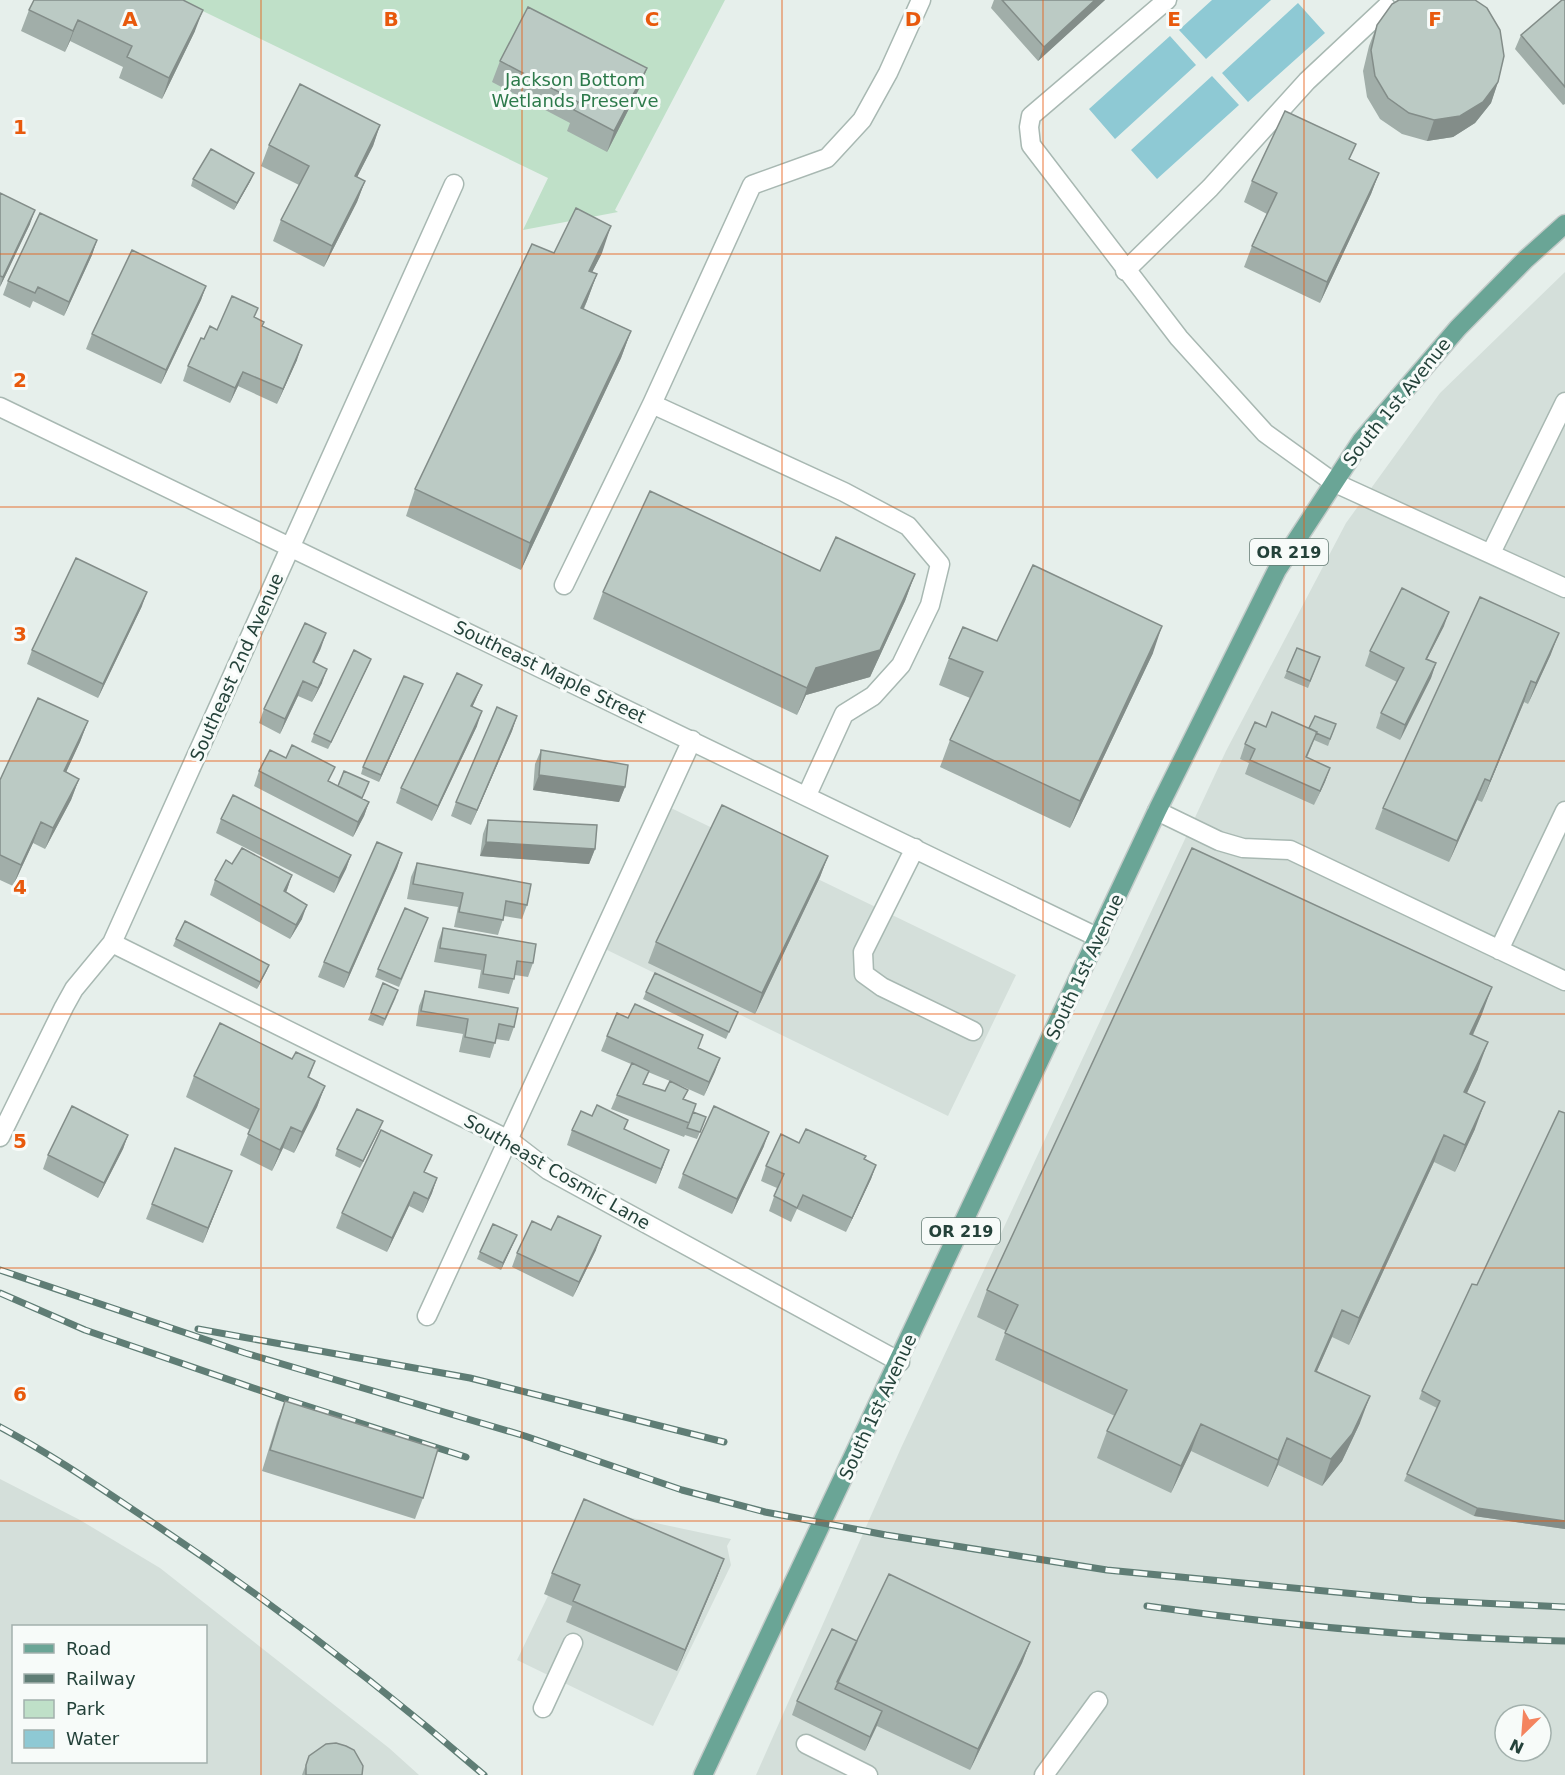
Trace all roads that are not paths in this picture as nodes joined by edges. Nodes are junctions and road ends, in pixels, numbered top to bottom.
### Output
1 (921, 0) edge
2 (1167, 0) edge
3 (1386, 7) dead end
4 (454, 184) dead end
5 (1565, 224) edge
6 (1125, 271) junction
7 (1565, 402) edge
8 (652, 404) junction
9 (0, 407) edge
10 (1333, 482) junction
11 (291, 548) junction
12 (1491, 553) junction
13 (564, 585) dead end
14 (1565, 588) edge
15 (692, 740) junction
16 (807, 795) junction
17 (1157, 811) junction
18 (1565, 811) edge
19 (915, 848) junction
20 (1099, 938) junction
21 (112, 943) junction
22 (1499, 950) junction
23 (1565, 981) edge
24 (973, 1031) dead end
25 (0, 1137) edge
26 (509, 1140) junction
27 (426, 1317) dead end
28 (900, 1362) junction
29 (573, 1643) dead end
30 (1098, 1701) dead end
31 (543, 1708) dead end
32 (806, 1744) dead end
33 (703, 1775) edge
34 (868, 1775) edge
35 (1044, 1775) edge

1 - 8 street
2 - 6 street
3 - 6 street
4 - 11 street, Southeast 2nd Avenue
5 - 10 main road, South 1st Avenue / OR 219
6 - 10 street
7 - 12 street
8 - 13 street
8 - 16 street
9 - 11 street, Southeast Maple Street
10 - 12 street
10 - 17 main road, South 1st Avenue / OR 219
11 - 15 street, Southeast Maple Street
11 - 21 street, Southeast 2nd Avenue
12 - 14 street
15 - 16 street, Southeast Maple Street
15 - 26 street
16 - 19 street, Southeast Maple Street
17 - 20 main road, South 1st Avenue / OR 219
17 - 22 street
18 - 22 street
19 - 20 street, Southeast Maple Street
19 - 24 street
20 - 28 main road, South 1st Avenue / OR 219
21 - 25 street, Southeast 2nd Avenue
21 - 26 street, Southeast Cosmic Lane
22 - 23 street
26 - 27 street
26 - 28 street, Southeast Cosmic Lane
28 - 33 main road, South 1st Avenue / OR 219
29 - 31 street
30 - 35 street
32 - 34 street

